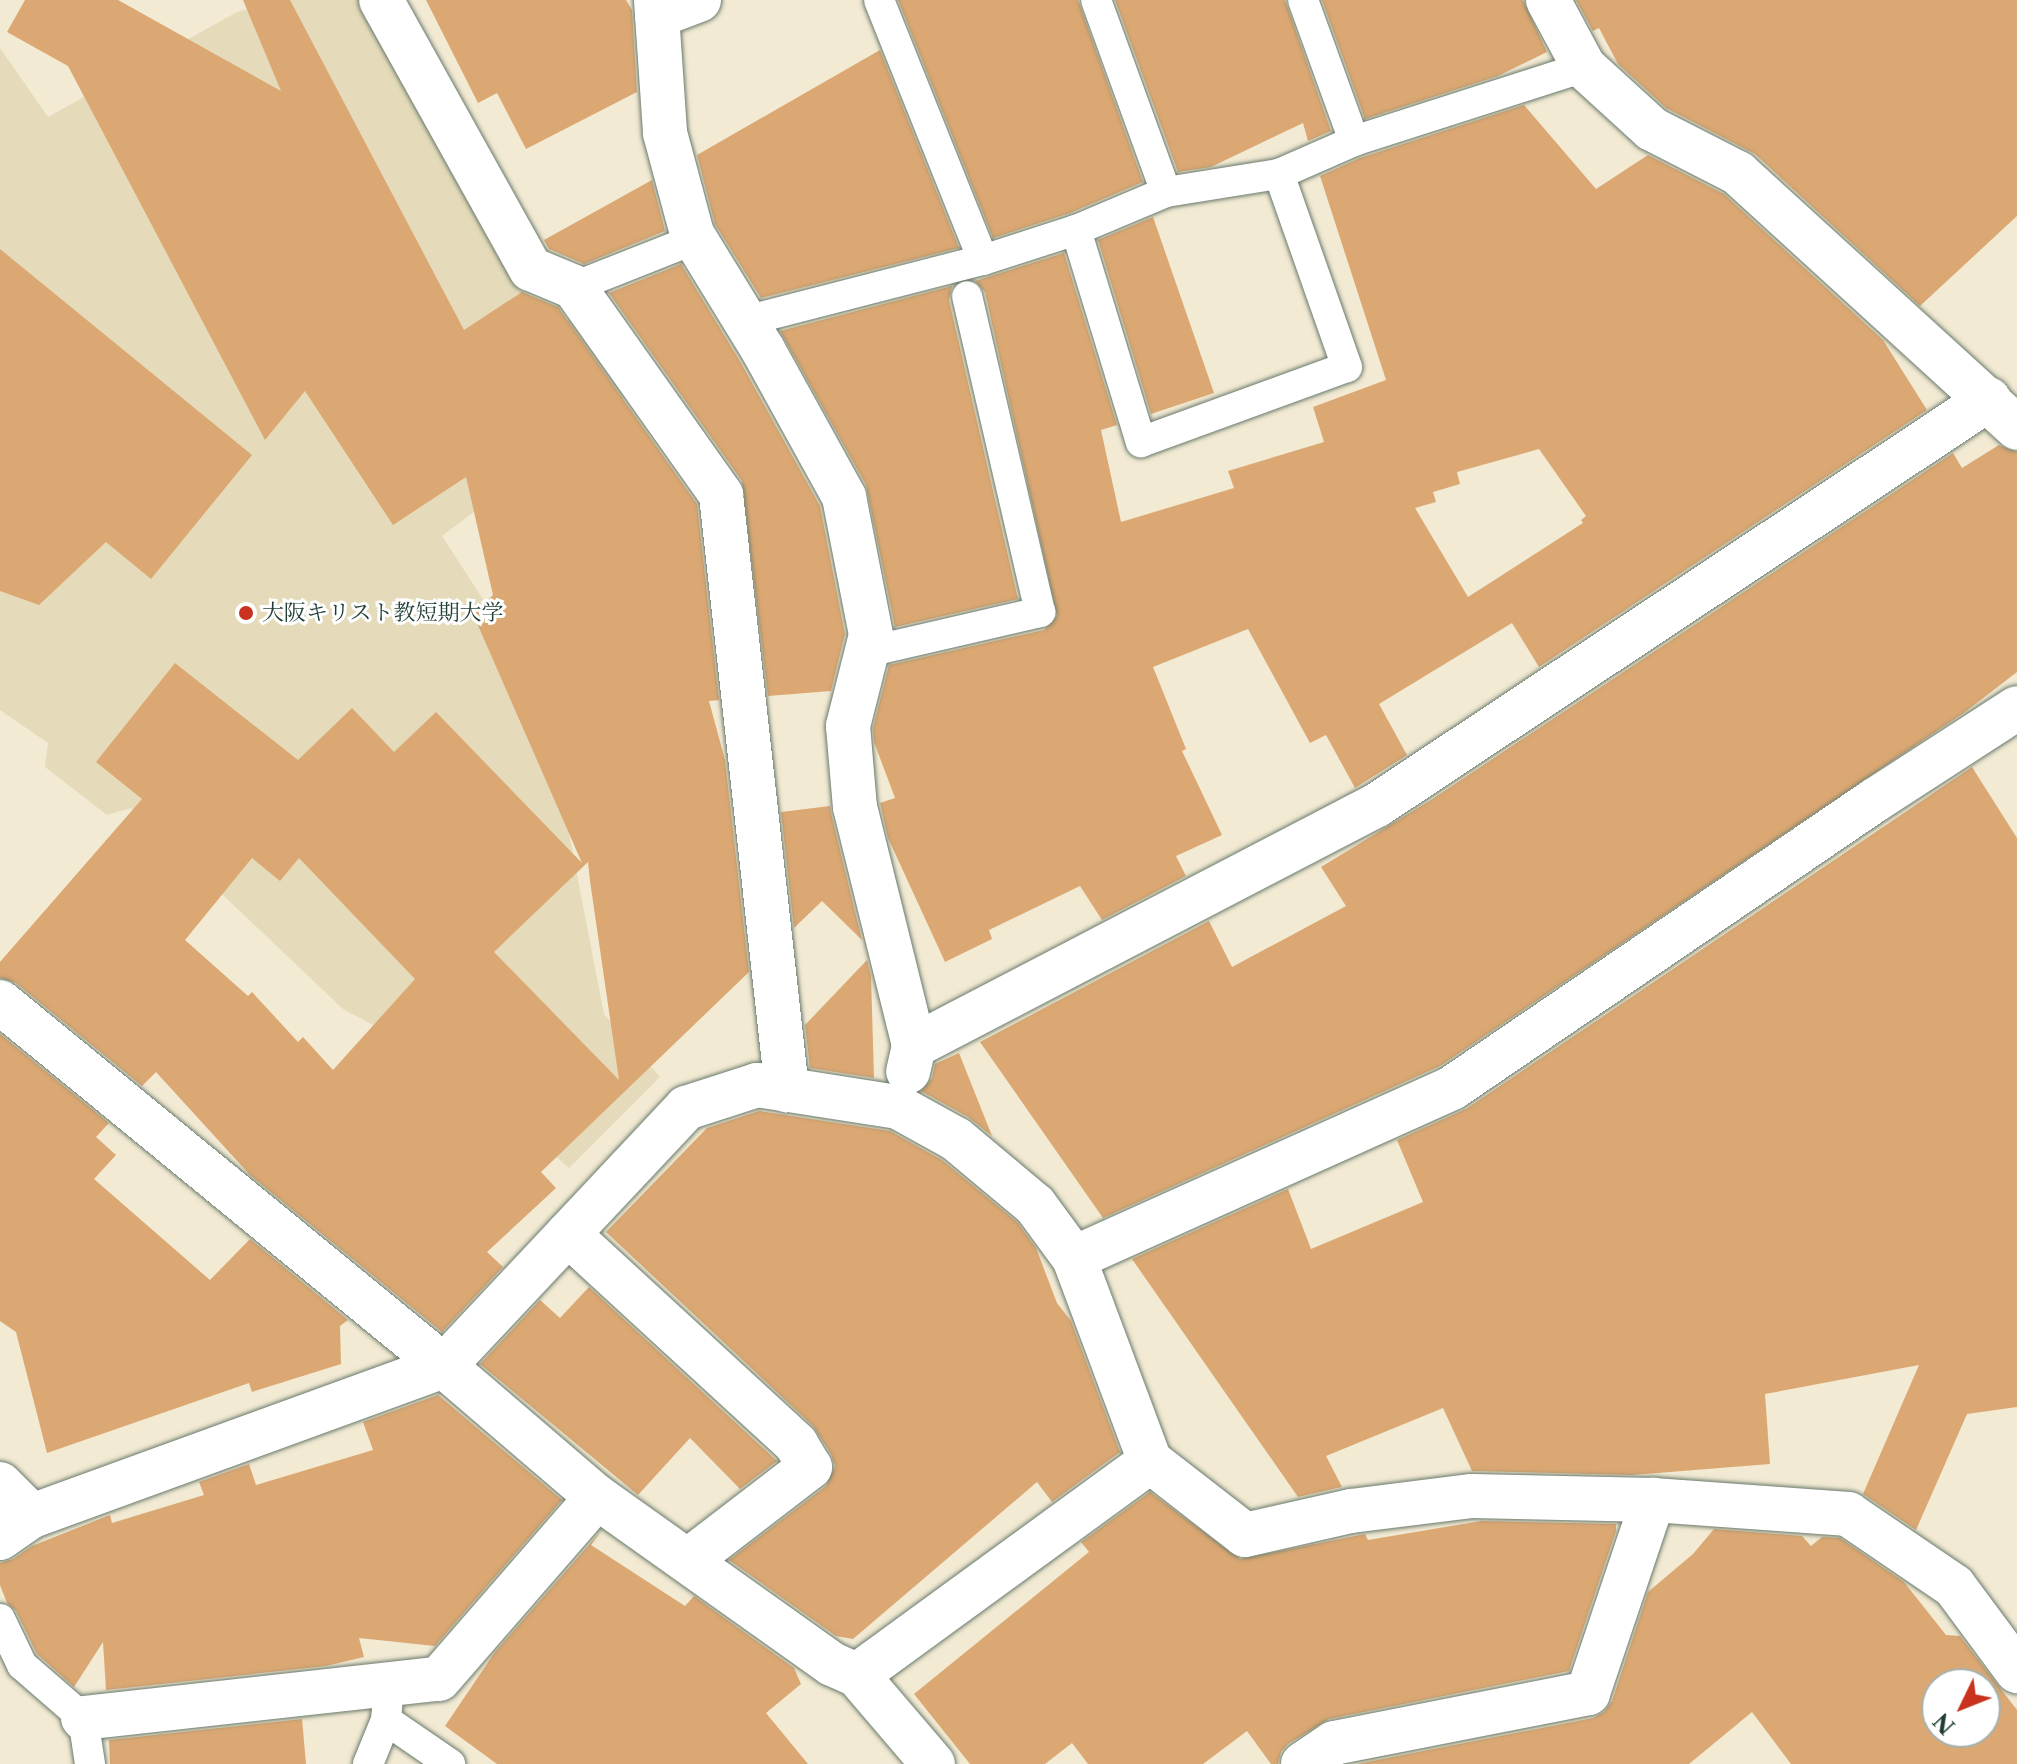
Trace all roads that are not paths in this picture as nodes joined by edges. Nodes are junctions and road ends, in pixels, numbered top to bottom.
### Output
1 (381, 0) edge
2 (699, 0) edge
3 (879, 0) edge
4 (1096, 0) edge
5 (1303, 0) edge
6 (1548, 0) edge
7 (657, 8) edge
8 (1584, 67) junction
9 (1354, 141) junction
10 (1279, 174) junction
11 (1166, 192) junction
12 (1076, 230) junction
13 (695, 239) junction
14 (983, 260) junction
15 (574, 287) junction
16 (967, 296) dead end
17 (745, 321) junction
18 (2003, 414) edge
19 (867, 652) junction
20 (2017, 708) edge
21 (0, 1002) edge
22 (914, 1046) junction
23 (787, 1090) junction
24 (898, 1107) junction
25 (568, 1234) junction
26 (1074, 1258) junction
27 (444, 1366) junction
28 (1150, 1461) junction
29 (0, 1484) edge
30 (597, 1497) junction
31 (1653, 1500) junction
32 (16, 1527) edge
33 (690, 1559) junction
34 (0, 1619) edge
35 (2017, 1671) edge
36 (857, 1675) junction
37 (387, 1702) junction
38 (83, 1718) junction
39 (90, 1764) edge
40 (368, 1764) edge
41 (450, 1764) edge
42 (933, 1764) edge
43 (1303, 1764) edge

1 - 15 street
2 - 7 street
3 - 14 lane
4 - 11 lane
5 - 9 lane
6 - 8 street
7 - 13 street
8 - 9 lane
8 - 18 street
9 - 10 lane
10 - 11 lane
10 - 12 lane
11 - 12 lane
12 - 14 lane
13 - 15 lane
13 - 17 street
14 - 17 lane
15 - 23 street
16 - 19 lane
17 - 19 street
18 - 22 street
19 - 22 street
20 - 26 street
21 - 27 street
22 - 24 street
23 - 24 street
23 - 25 street
24 - 26 street
25 - 27 street
25 - 33 street
26 - 28 street
27 - 30 street
27 - 32 street
28 - 31 street
28 - 36 street
29 - 32 street
30 - 33 street
30 - 37 street
31 - 35 street
31 - 43 street
33 - 36 street
34 - 38 lane
36 - 42 street
37 - 38 street
37 - 40 lane
37 - 41 lane
38 - 39 lane

